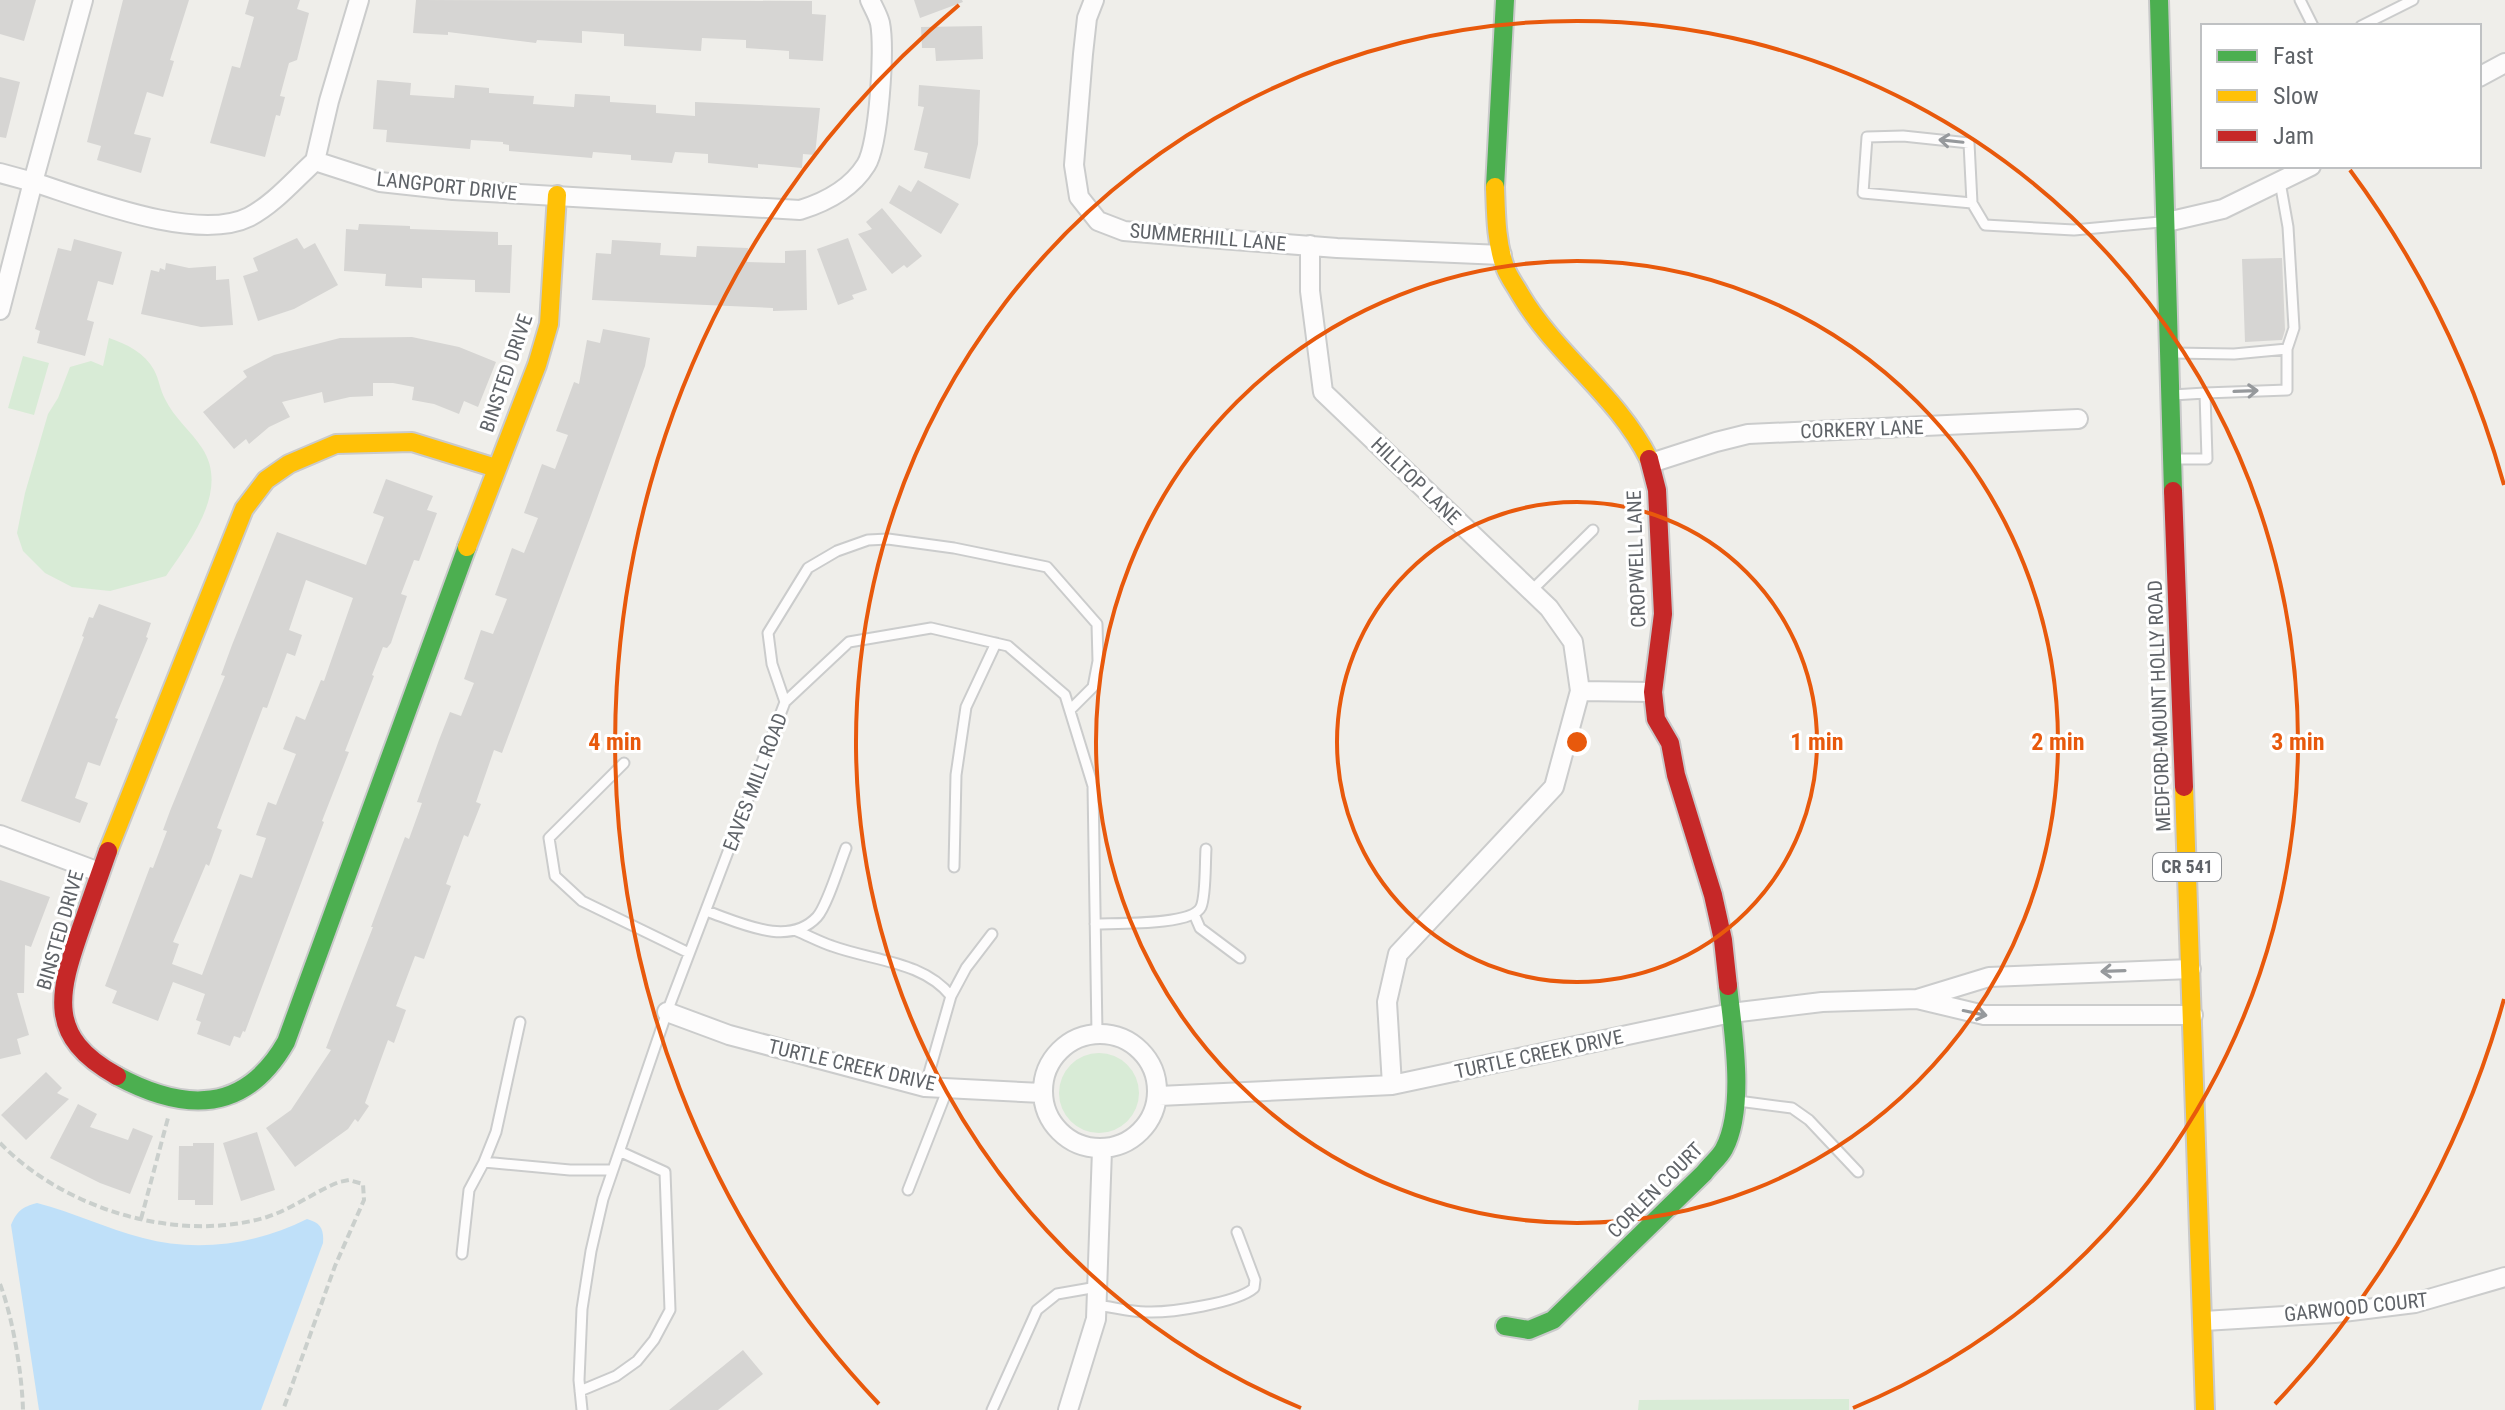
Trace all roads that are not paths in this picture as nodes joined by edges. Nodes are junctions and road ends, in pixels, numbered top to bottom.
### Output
1 (83, 0) edge
2 (359, 0) edge
3 (870, 0) edge
4 (1094, 0) edge
5 (1505, 0) edge
6 (2159, 0) edge
7 (2300, 0) edge
8 (2413, 0) edge
9 (2312, 24) edge
10 (2365, 24) edge
11 (2505, 63) edge
12 (2481, 76) edge
13 (315, 161) junction
14 (2307, 168) edge
15 (0, 173) edge
16 (33, 182) junction
17 (2280, 182) junction
18 (557, 195) junction
19 (1972, 203) junction
20 (2167, 222) junction
21 (1310, 245) junction
22 (1502, 255) junction
23 (0, 310) edge
24 (2287, 349) junction
25 (2169, 353) junction
26 (2205, 393) junction
27 (2170, 395) junction
28 (2078, 419) dead end
29 (2172, 459) junction
30 (1651, 463) junction
31 (496, 468) junction
32 (1593, 530) dead end
33 (1531, 591) junction
34 (996, 643) junction
35 (1580, 691) junction
36 (1653, 692) junction
37 (785, 702) junction
38 (1070, 710) junction
39 (624, 763) dead end
40 (0, 835) edge
41 (846, 848) dead end
42 (1206, 849) dead end
43 (954, 867) dead end
44 (99, 872) junction
45 (706, 911) junction
46 (1194, 914) junction
47 (1095, 924) junction
48 (797, 931) junction
49 (992, 934) dead end
50 (689, 953) junction
51 (1240, 958) dead end
52 (2191, 969) junction
53 (951, 996) junction
54 (1917, 999) junction
55 (667, 1012) junction
56 (1731, 1013) junction
57 (2193, 1015) junction
58 (520, 1022) dead end
59 (1097, 1033) junction
60 (1392, 1085) junction
61 (925, 1087) junction
62 (948, 1088) junction
63 (1042, 1093) junction
64 (1159, 1096) junction
65 (1735, 1101) junction
66 (1102, 1150) junction
67 (621, 1152) junction
68 (484, 1162) junction
69 (613, 1170) junction
70 (1858, 1172) dead end
71 (908, 1190) dead end
72 (1237, 1232) dead end
73 (462, 1254) dead end
74 (2505, 1277) edge
75 (1097, 1296) junction
76 (2204, 1321) junction
77 (1505, 1326) dead end
78 (580, 1391) junction
79 (582, 1410) edge
80 (992, 1410) edge
81 (1068, 1410) edge
82 (2205, 1410) edge

1 - 16 street
2 - 13 street
3 - 18 street, LANGPORT DRIVE
4 - 21 street, SUMMERHILL LANE
5 - 22 street, CROPWELL LANE
6 - 20 street, MEDFORD-MOUNT HOLLY ROAD / CR 541
7 - 9 lane
8 - 10 lane
11 - 12 street
13 - 16 street
13 - 18 street, LANGPORT DRIVE
14 - 17 street
15 - 16 street
16 - 23 street
17 - 20 street
17 - 24 lane
18 - 31 street, BINSTED DRIVE
19 -> 19 lane
19 - 20 lane
20 - 25 street, MEDFORD-MOUNT HOLLY ROAD / CR 541
21 - 22 street, SUMMERHILL LANE
21 - 33 street, HILLTOP LANE
22 - 30 street, CROPWELL LANE
24 - 25 lane
26 -> 24 lane
25 - 27 street, MEDFORD-MOUNT HOLLY ROAD / CR 541
26 - 27 lane
26 - 29 lane
27 - 29 street, MEDFORD-MOUNT HOLLY ROAD / CR 541
28 - 30 street, CORKERY LANE
29 - 52 street, MEDFORD-MOUNT HOLLY ROAD / CR 541
30 - 36 street, CROPWELL LANE
31 - 44 street, BINSTED DRIVE
31 - 44 street, BINSTED DRIVE
32 - 33 lane
33 - 35 street, HILLTOP LANE
34 - 37 lane, EAVES MILL ROAD
34 - 38 lane, EAVES MILL ROAD
34 - 43 lane
35 - 36 street
35 - 60 street, HILLTOP LANE
36 - 56 street, CROPWELL LANE
37 - 38 lane
37 - 45 lane, EAVES MILL ROAD
38 - 47 lane, EAVES MILL ROAD
39 - 50 lane
40 - 44 street
41 - 48 lane
42 - 46 lane
45 - 48 lane
45 - 50 lane, EAVES MILL ROAD
46 - 47 lane
46 - 51 lane
47 - 59 lane, EAVES MILL ROAD
48 - 53 lane
49 - 53 lane
50 - 55 lane, EAVES MILL ROAD
52 -> 54 street, TURTLE CREEK DRIVE
52 - 57 street, MEDFORD-MOUNT HOLLY ROAD / CR 541
53 - 61 lane
54 - 56 street, TURTLE CREEK DRIVE
54 -> 57 street, TURTLE CREEK DRIVE
55 - 61 street, TURTLE CREEK DRIVE
55 - 67 lane, EAVES MILL ROAD
56 - 60 street, TURTLE CREEK DRIVE
56 - 65 street, CORLEN COURT
57 - 76 street, MEDFORD-MOUNT HOLLY ROAD / CR 541
58 - 68 lane
59 - 63 street
59 - 64 street
60 - 64 street, TURTLE CREEK DRIVE
61 - 62 street, TURTLE CREEK DRIVE
62 - 63 street, TURTLE CREEK DRIVE
62 - 71 lane
63 - 66 street
64 - 66 street
65 - 70 lane
65 - 77 street, CORLEN COURT
66 - 75 street
67 - 69 lane, EAVES MILL ROAD
67 - 78 lane
68 - 69 lane
68 - 73 lane
69 - 78 lane, EAVES MILL ROAD
72 - 75 lane
74 - 76 street, GARWOOD COURT
75 - 80 lane
75 - 81 street
76 - 82 street, MEDFORD-MOUNT HOLLY ROAD / CR 541
78 - 79 lane, EAVES MILL ROAD

